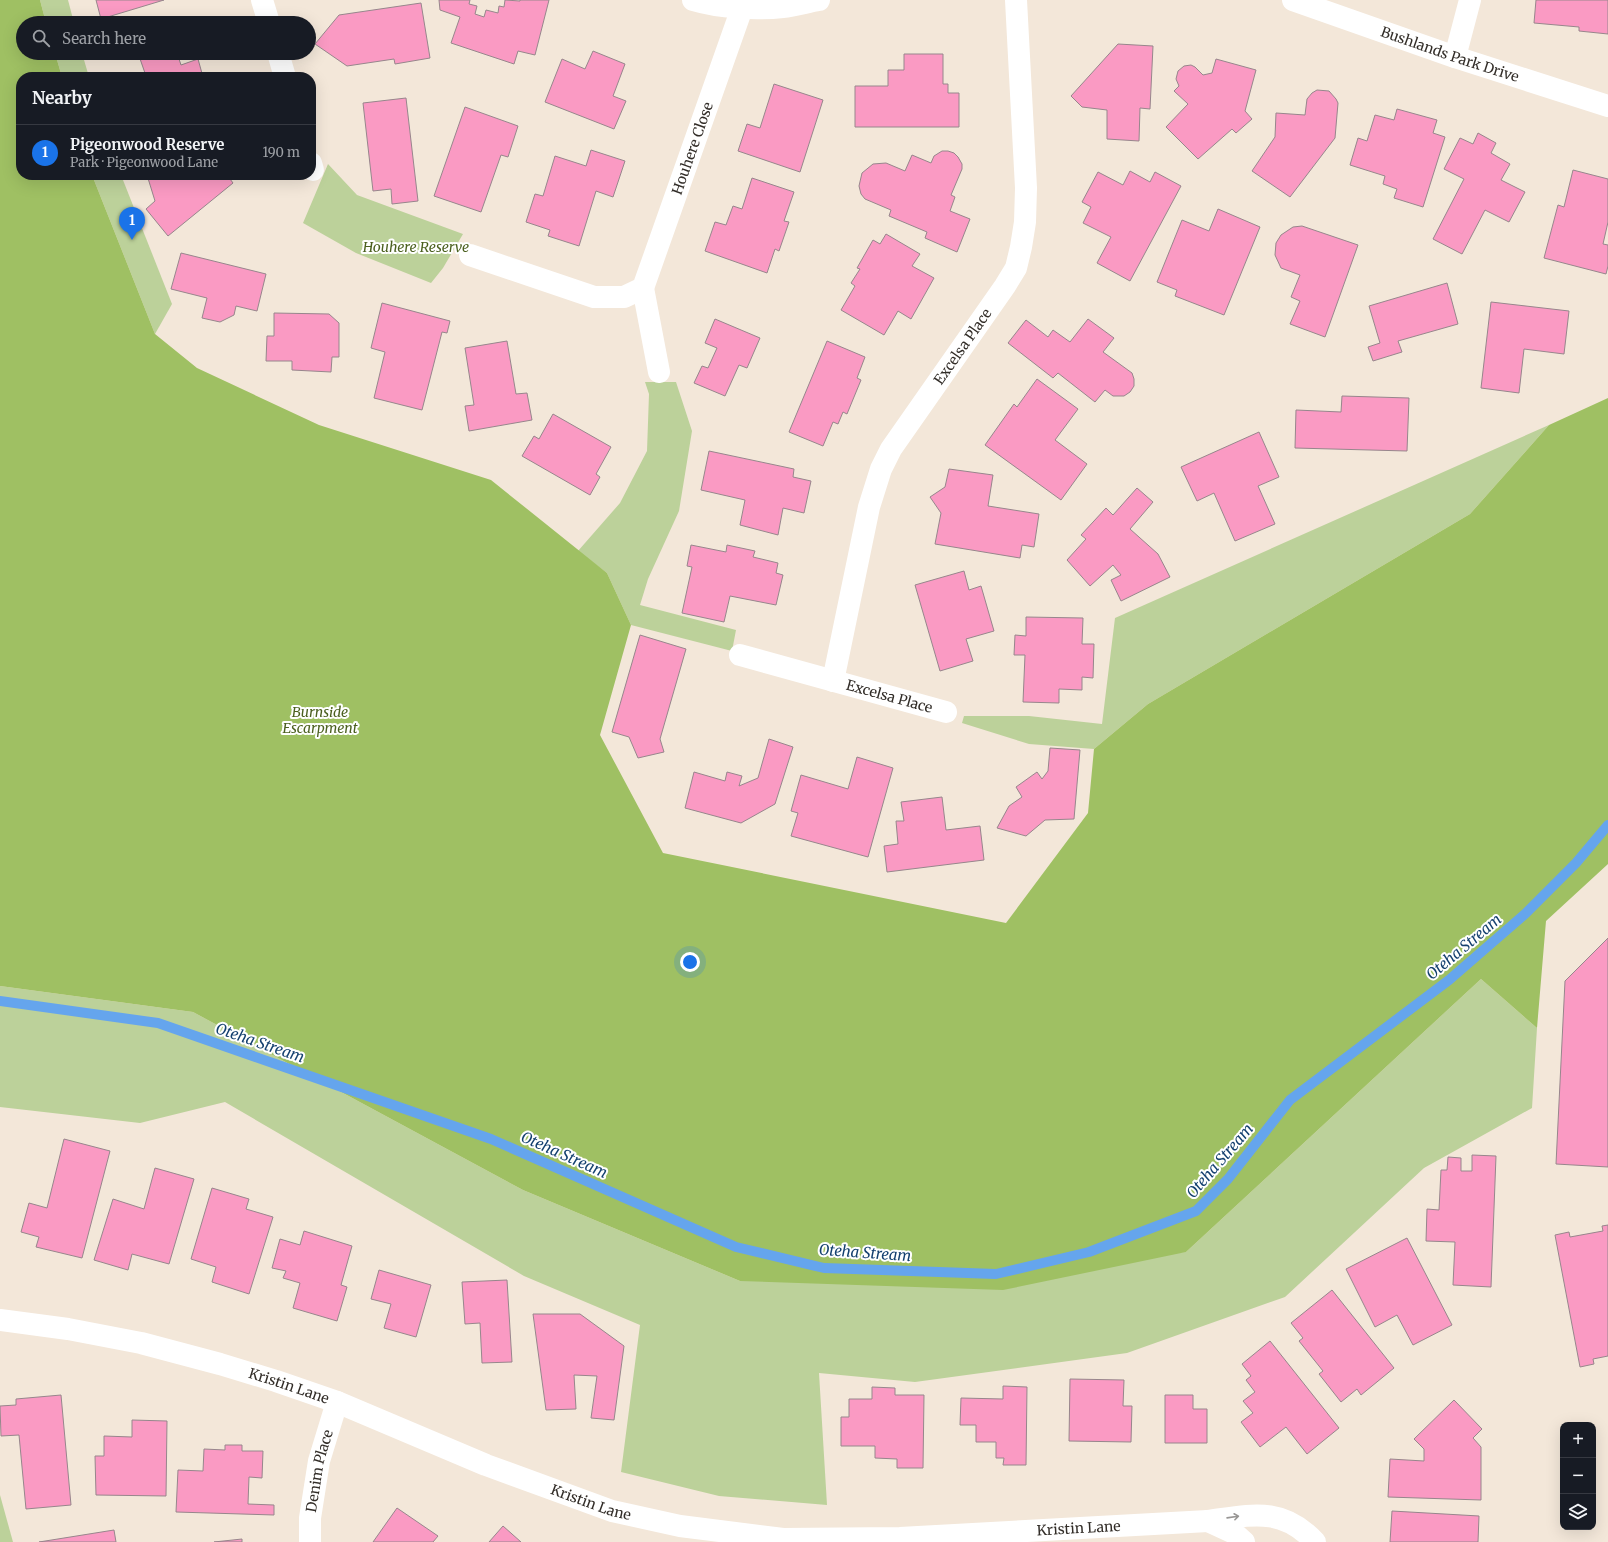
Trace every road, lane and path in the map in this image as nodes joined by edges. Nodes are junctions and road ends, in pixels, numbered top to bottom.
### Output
1 (262, 0) edge
2 (694, 0) edge
3 (819, 0) edge
4 (1016, 0) edge
5 (1293, 0) edge
6 (1470, 0) edge
7 (742, 8) junction
8 (267, 16) edge
9 (1455, 57) junction
10 (280, 60) edge
11 (284, 72) edge
12 (1608, 106) edge
13 (470, 255) dead end
14 (643, 288) junction
15 (659, 372) dead end
16 (740, 654) dead end
17 (833, 680) junction
18 (946, 712) dead end
19 (0, 1320) edge
20 (337, 1402) junction
21 (1208, 1521) junction
22 (310, 1542) edge
23 (1244, 1542) edge
24 (1315, 1542) edge

1 - 8 street
2 - 7 street
3 - 7 street
4 - 17 street, Excelsa Place
5 - 9 street, Bushlands Park Drive
6 - 9 street
7 - 14 street, Houhere Close
9 - 12 street, Bushlands Park Drive
10 - 11 street
13 - 14 street
14 - 15 street
16 - 17 street, Excelsa Place
17 - 18 street, Excelsa Place
19 - 20 street, Kristin Lane
20 - 21 street, Kristin Lane
20 - 22 street, Denim Place
21 - 23 street, Kristin Lane
21 -> 24 street, Kristin Lane

